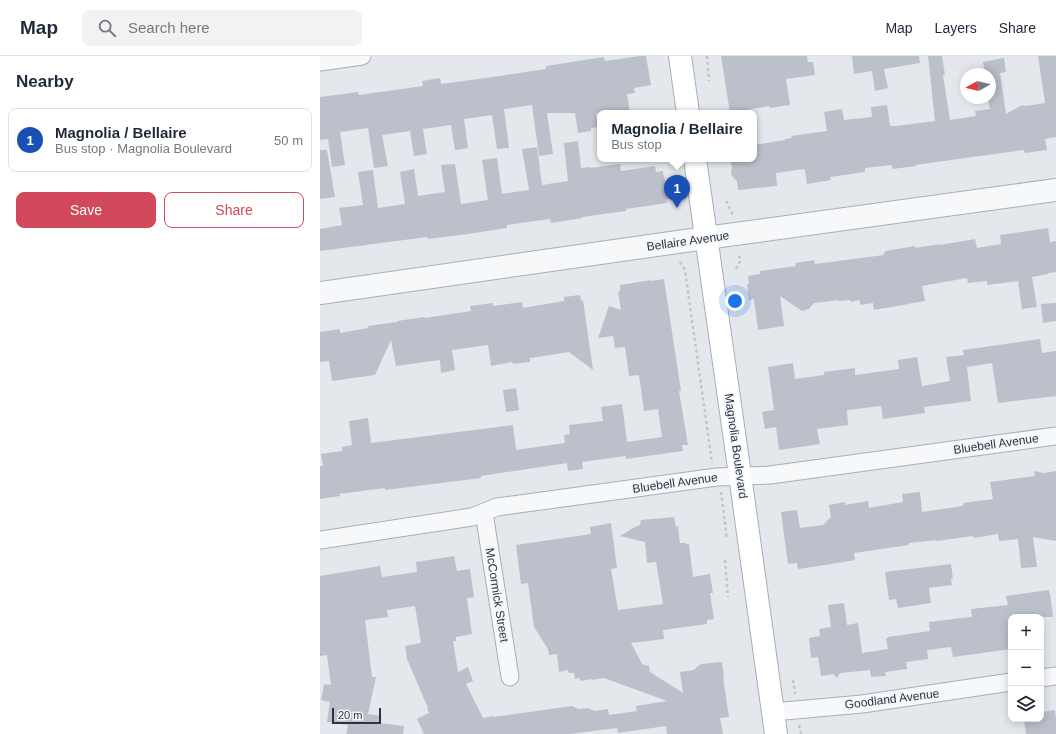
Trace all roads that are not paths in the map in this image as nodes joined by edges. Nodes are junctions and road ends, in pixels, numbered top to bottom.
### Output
1 (362, 56) edge
2 (680, 56) edge
3 (320, 62) edge
4 (688, 110) edge
5 (695, 162) edge
6 (1056, 190) edge
7 (706, 238) junction
8 (320, 293) edge
9 (1056, 436) edge
10 (740, 475) junction
11 (484, 513) junction
12 (320, 540) edge
13 (1056, 676) edge
14 (510, 677) dead end
15 (1044, 678) edge
16 (1008, 682) edge
17 (773, 712) junction
18 (776, 734) edge

1 - 3 street
2 - 4 main road
5 - 7 main road, Magnolia Boulevard
6 - 7 street, Bellaire Avenue
7 - 8 street, Bellaire Avenue
7 - 10 main road, Magnolia Boulevard
9 - 10 street, Bluebell Avenue
10 - 11 street, Bluebell Avenue
10 - 17 main road, Magnolia Boulevard
11 - 12 street, Bluebell Avenue
11 - 14 street, McCormick Street
13 - 15 street
16 - 17 street, Goodland Avenue
17 - 18 main road, Magnolia Boulevard

